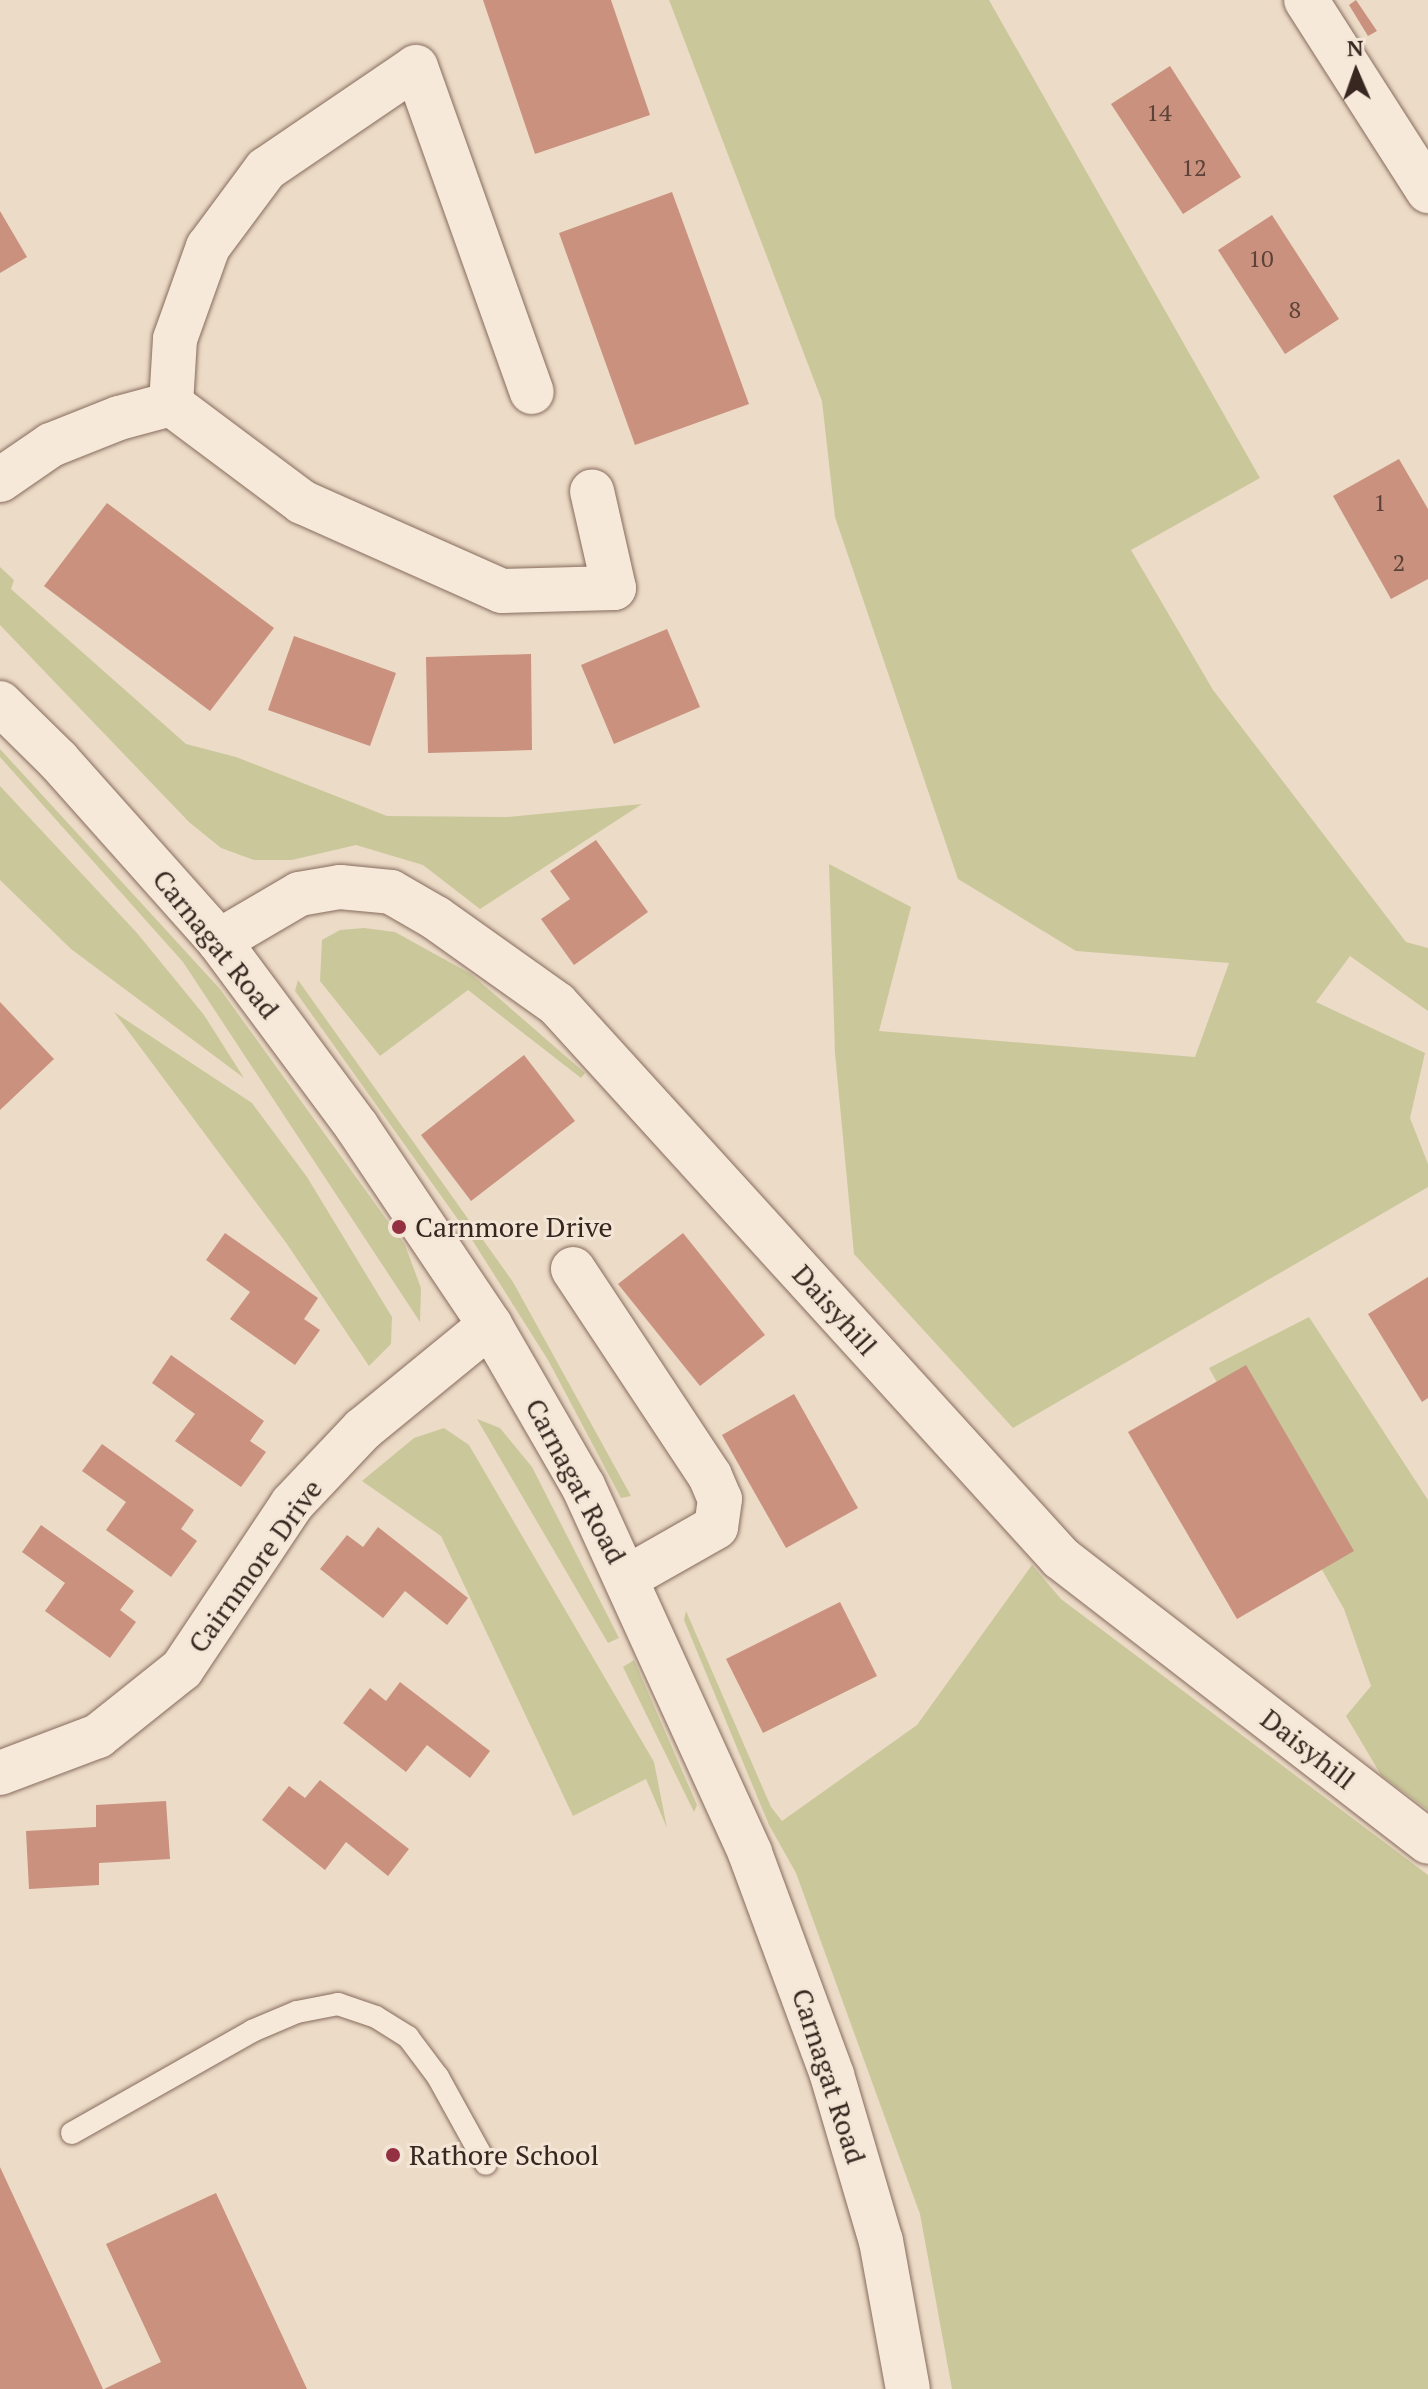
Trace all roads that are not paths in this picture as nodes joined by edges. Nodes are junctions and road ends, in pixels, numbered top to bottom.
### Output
1 (1306, 0) edge
2 (1421, 167) edge
3 (532, 392) dead end
4 (171, 404) junction
5 (0, 480) edge
6 (592, 491) dead end
7 (0, 703) edge
8 (219, 941) junction
9 (573, 1269) dead end
10 (490, 1325) junction
11 (628, 1577) junction
12 (0, 1773) edge
13 (1428, 1842) edge
14 (72, 2133) dead end
15 (486, 2164) dead end
16 (908, 2389) edge

1 - 2 street
3 - 4 street
4 - 5 street
4 - 6 street
7 - 8 street, Carnagat Road
8 - 10 street, Carnagat Road
8 - 13 street, Daisyhill
9 - 11 street
10 - 11 street, Carnagat Road
10 - 12 street, Cairnmore Drive
11 - 16 street, Carnagat Road
14 - 15 lane

